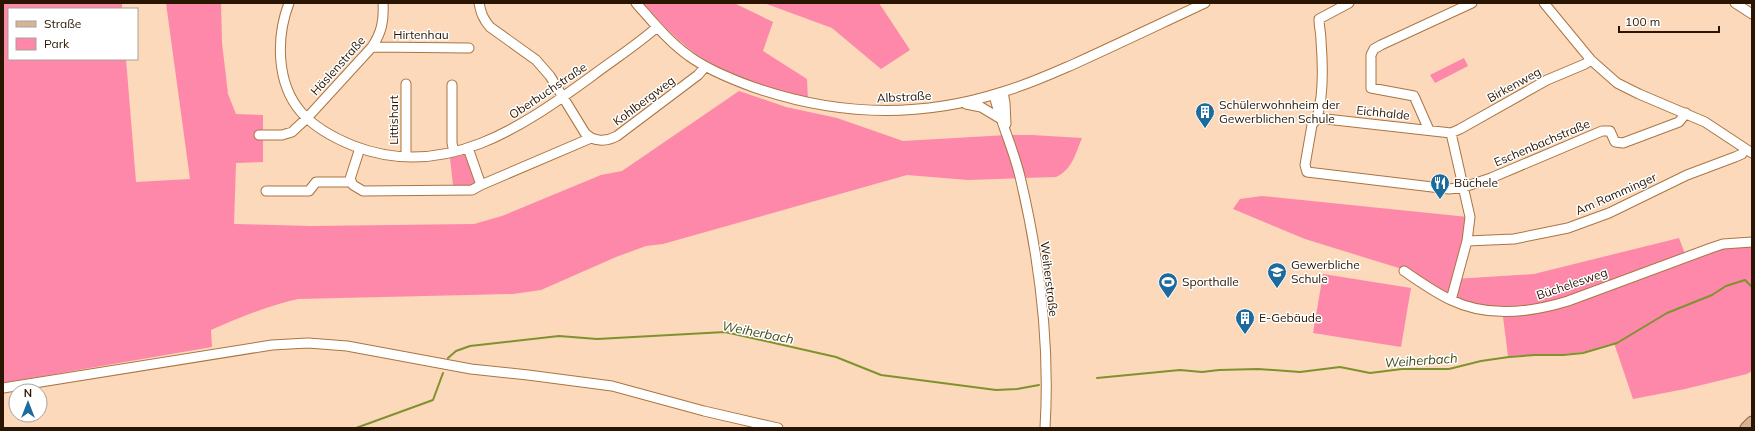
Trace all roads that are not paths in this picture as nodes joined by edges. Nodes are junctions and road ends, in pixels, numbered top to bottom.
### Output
1 (289, 3) edge
2 (383, 3) edge
3 (479, 3) edge
4 (636, 3) edge
5 (1205, 3) edge
6 (1349, 3) edge
7 (1472, 3) edge
8 (1544, 3) edge
9 (1735, 3) edge
10 (1185, 7) edge
11 (1752, 14) edge
12 (657, 27) junction
13 (372, 47) junction
14 (469, 48) dead end
15 (1590, 60) junction
16 (705, 66) junction
17 (406, 84) dead end
18 (452, 85) dead end
19 (998, 93) junction
20 (563, 97) junction
21 (958, 104) junction
22 (1686, 113) junction
23 (307, 118) junction
24 (1317, 118) junction
25 (1001, 119) junction
26 (1429, 130) junction
27 (1451, 133) junction
28 (260, 135) dead end
29 (1007, 135) junction
30 (591, 138) junction
31 (360, 148) junction
32 (468, 148) junction
33 (1749, 151) edge
34 (454, 152) junction
35 (406, 155) junction
36 (351, 182) junction
37 (481, 185) junction
38 (1464, 187) junction
39 (266, 191) dead end
40 (1467, 241) junction
41 (1752, 242) edge
42 (1404, 271) dead end
43 (1451, 300) junction
44 (3, 388) edge
45 (1752, 422) edge
46 (778, 428) edge
47 (1044, 428) edge
48 (1746, 428) edge

1 - 23 street, Oberbuchstraße
2 - 13 street, Häslenstraße
3 - 20 street
4 - 12 street, Albstraße
5 - 10 street, Albstraße
6 - 24 street
7 - 26 street
8 - 15 street
9 - 11 street
10 - 19 street, Albstraße
12 - 16 street, Albstraße
12 - 20 street, Oberbuchstraße
13 - 14 street, Hirtenhau
13 - 23 street, Häslenstraße
15 - 22 street
15 - 27 street, Birkenweg
16 - 21 street, Albstraße
16 - 30 street, Kohlbergweg
17 - 35 street, Littishart
18 - 34 street
19 - 21 street, Albstraße
19 - 25 street, Weiherstraße
19 - 29 street, Weiherstraße
20 - 30 street
20 - 32 street, Oberbuchstraße
21 - 25 street
22 - 33 street
22 - 38 street, Eschenbachstraße
23 - 28 street
23 - 31 street, Oberbuchstraße
24 - 26 street, Eichhalde
24 - 38 street, Eschenbachstraße
25 - 29 street, Weiherstraße
26 - 27 street, Eichhalde
27 - 38 street
29 - 47 street, Weiherstraße
30 - 37 street, Kohlbergweg
31 - 35 street, Oberbuchstraße
31 - 36 street
32 - 34 street, Oberbuchstraße
32 - 37 street
33 - 40 street, Am Ramminger
34 - 35 street, Oberbuchstraße
36 - 37 street, Kohlbergweg
36 - 39 street, Kohlbergweg
38 - 40 street
40 - 43 street
41 - 43 street, Büchelesweg
42 - 43 street, Büchelesweg
44 - 46 street
45 - 48 main road

